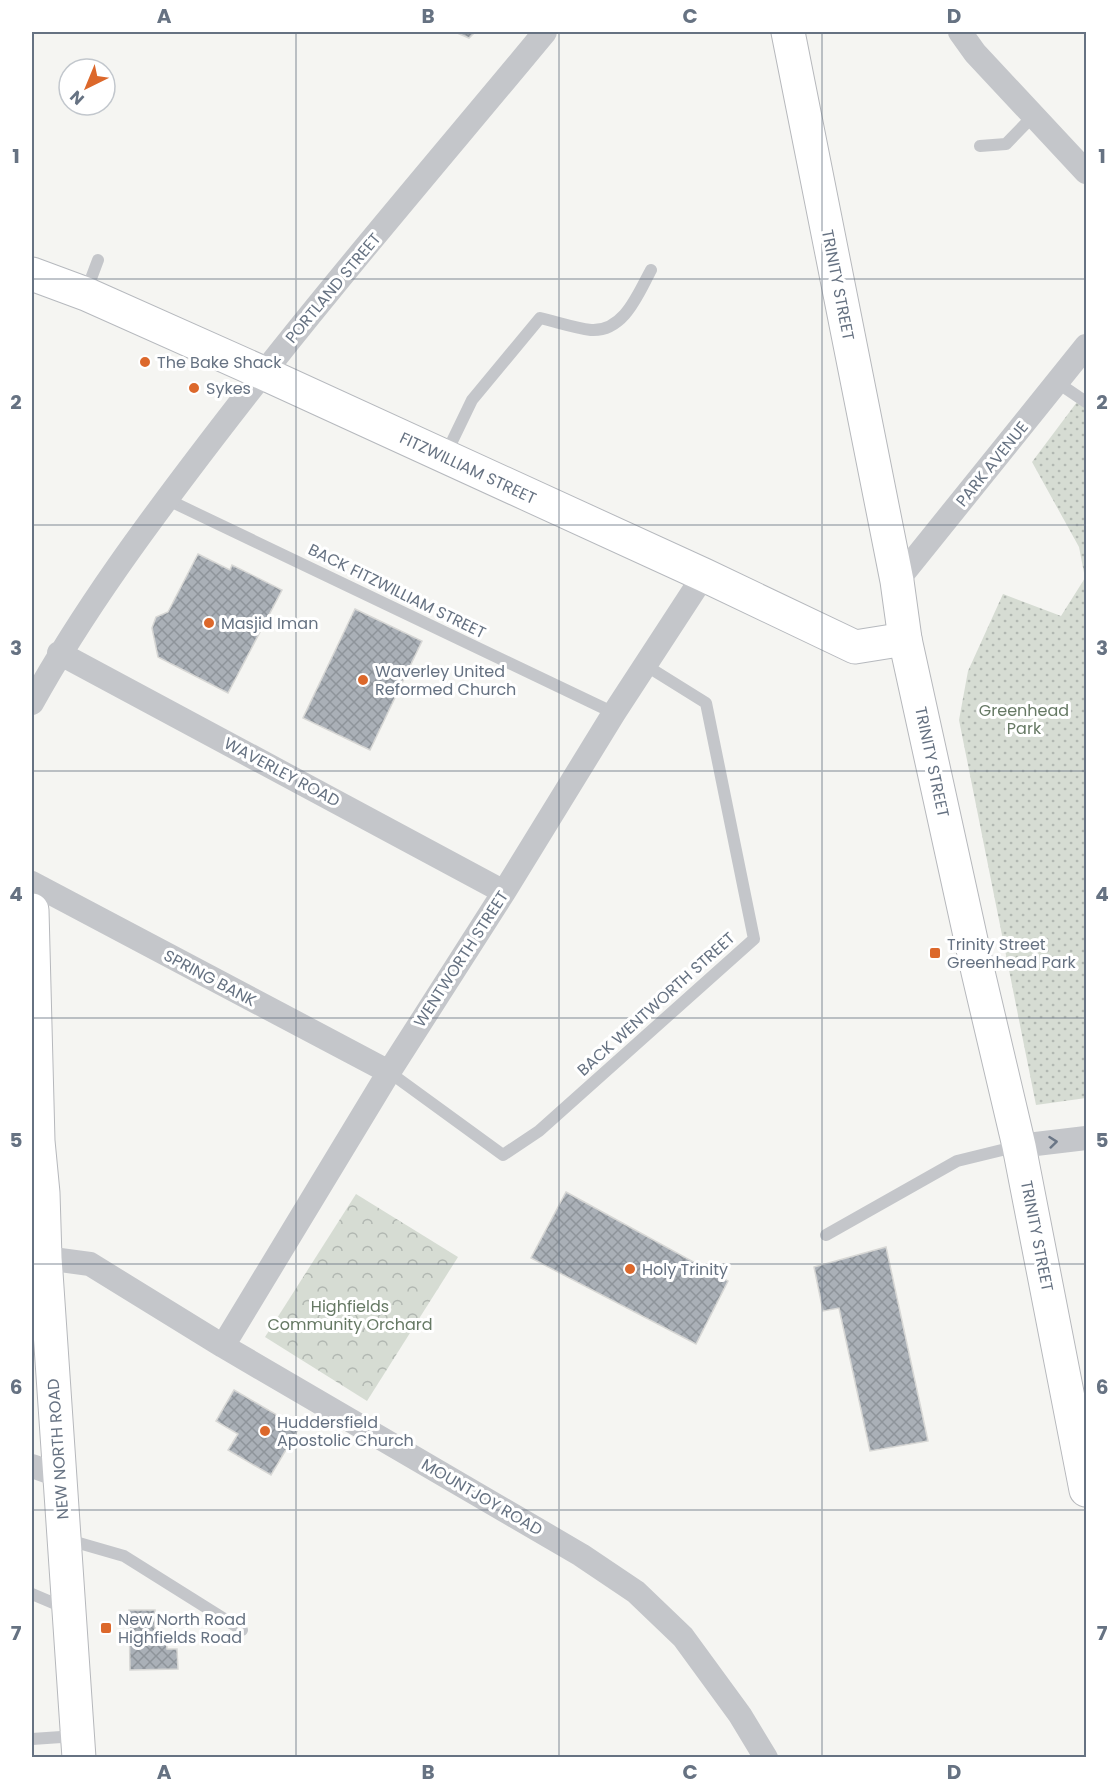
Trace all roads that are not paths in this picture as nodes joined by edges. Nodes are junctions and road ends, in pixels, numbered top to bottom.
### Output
1 (545, 32) edge
2 (788, 32) edge
3 (960, 32) edge
4 (1034, 115) junction
5 (980, 146) dead end
6 (1086, 172) edge
7 (98, 260) dead end
8 (651, 270) dead end
9 (32, 274) edge
10 (86, 294) junction
11 (1086, 346) edge
12 (263, 373) junction
13 (1058, 383) junction
14 (1086, 402) edge
15 (445, 457) junction
16 (166, 499) junction
17 (704, 575) junction
18 (897, 581) junction
19 (905, 639) junction
20 (59, 653) junction
21 (645, 665) junction
22 (32, 703) edge
23 (614, 713) junction
24 (32, 883) edge
25 (504, 892) junction
26 (32, 910) edge
27 (388, 1072) junction
28 (35, 1131) edge
29 (1086, 1138) edge
30 (1019, 1146) junction
31 (826, 1235) dead end
32 (45, 1258) junction
33 (223, 1346) junction
34 (46, 1471) edge
35 (1086, 1490) edge
36 (64, 1538) junction
37 (32, 1594) edge
38 (69, 1610) junction
39 (242, 1630) dead end
40 (32, 1739) edge
41 (78, 1747) edge
42 (766, 1758) edge

1 - 12 street, PORTLAND STREET
2 - 18 main road, TRINITY STREET
3 - 4 street
4 - 5 lane
4 - 6 street
7 - 10 lane
8 - 15 lane
9 - 10 main road, FITZWILLIAM STREET
10 - 12 main road, FITZWILLIAM STREET
11 - 13 street, PARK AVENUE
12 - 15 main road, FITZWILLIAM STREET
12 - 16 street, PORTLAND STREET
13 - 14 lane
13 - 18 street, PARK AVENUE
15 - 17 main road, FITZWILLIAM STREET
16 - 20 street, PORTLAND STREET
16 - 23 lane, BACK FITZWILLIAM STREET
17 - 19 main road, FITZWILLIAM STREET
17 - 21 street, WENTWORTH STREET
18 - 19 main road, TRINITY STREET
19 - 30 main road, TRINITY STREET
20 - 22 street, PORTLAND STREET
20 - 25 street, WAVERLEY ROAD
21 - 23 street, WENTWORTH STREET
21 - 27 lane, BACK WENTWORTH STREET
23 - 25 street, WENTWORTH STREET
24 - 27 street, SPRING BANK
25 - 27 street, WENTWORTH STREET
26 - 28 main road, NEW NORTH ROAD
27 - 33 street, WENTWORTH STREET
28 - 32 main road, NEW NORTH ROAD
30 -> 29 street
30 - 31 lane
30 - 35 main road, TRINITY STREET
32 - 33 street, MOUNTJOY ROAD
32 - 34 main road, NEW NORTH ROAD
33 - 42 street, MOUNTJOY ROAD
34 - 36 main road, NEW NORTH ROAD
36 - 38 main road, NEW NORTH ROAD
36 - 39 lane
37 - 38 lane
38 - 41 main road, NEW NORTH ROAD
40 - 41 lane

